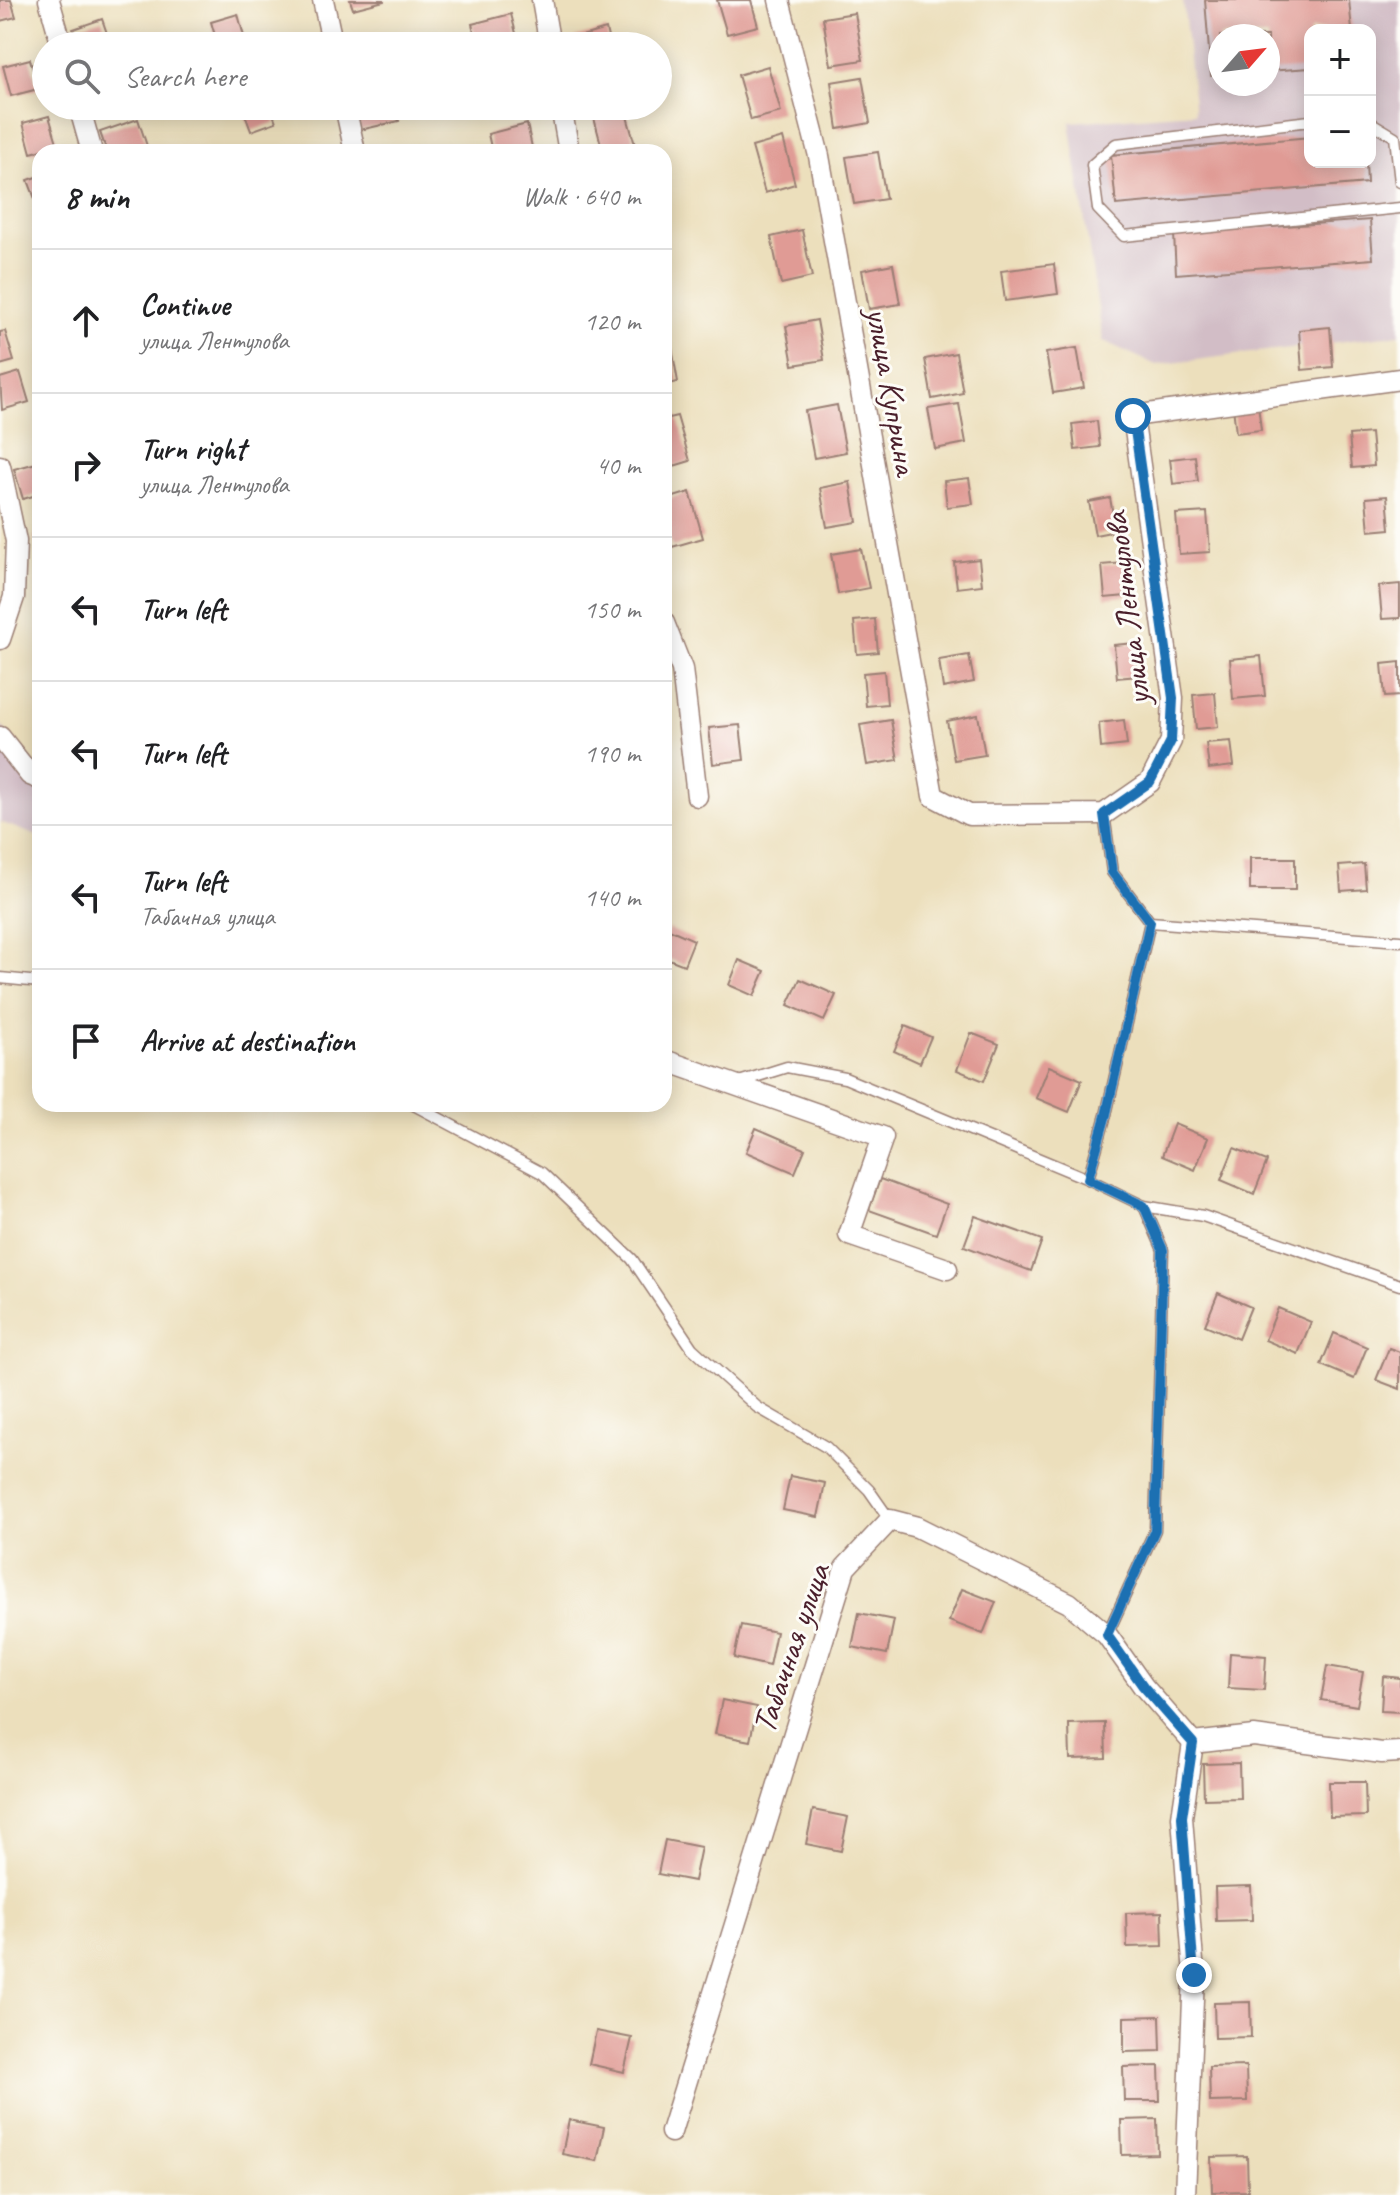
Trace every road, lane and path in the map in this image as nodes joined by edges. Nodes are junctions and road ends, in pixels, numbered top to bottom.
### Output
1 (49, 0) edge
2 (323, 0) edge
3 (542, 0) edge
4 (779, 0) edge
5 (58, 32) edge
6 (330, 32) edge
7 (548, 32) edge
8 (83, 120) edge
9 (348, 120) edge
10 (563, 120) edge
11 (1304, 122) edge
12 (1376, 126) edge
13 (90, 144) edge
14 (353, 144) edge
15 (568, 144) edge
16 (1400, 182) edge
17 (1400, 208) edge
18 (1400, 379) edge
19 (0, 466) edge
20 (0, 639) edge
21 (672, 643) edge
22 (0, 737) edge
23 (32, 776) edge
24 (697, 796) dead end
25 (1104, 814) junction
26 (1150, 922) junction
27 (1400, 941) edge
28 (0, 978) edge
29 (32, 981) edge
30 (672, 1063) edge
31 (734, 1084) junction
32 (427, 1112) edge
33 (1088, 1179) junction
34 (1144, 1206) junction
35 (947, 1269) dead end
36 (1400, 1285) edge
37 (890, 1520) junction
38 (1107, 1635) junction
39 (1193, 1743) junction
40 (1400, 1752) edge
41 (671, 2132) dead end
42 (1185, 2195) edge

1 - 5 street
2 - 6 street
3 - 7 street
4 - 25 street, улица Куприна
8 - 13 street
9 - 14 street
10 - 15 street
11 - 17 lane
12 - 16 lane
18 - 25 street, улица Лентулова
19 - 20 street
21 - 24 street
22 - 23 street
25 - 26 lane
26 - 27 lane
26 - 33 lane
28 - 29 lane
30 - 31 street
31 - 33 lane
31 - 35 street
32 - 37 lane
33 - 34 lane
34 - 36 lane
34 - 38 lane
37 - 38 street
37 - 41 street, Табачная улица
38 - 39 street
39 - 40 street
39 - 42 street

